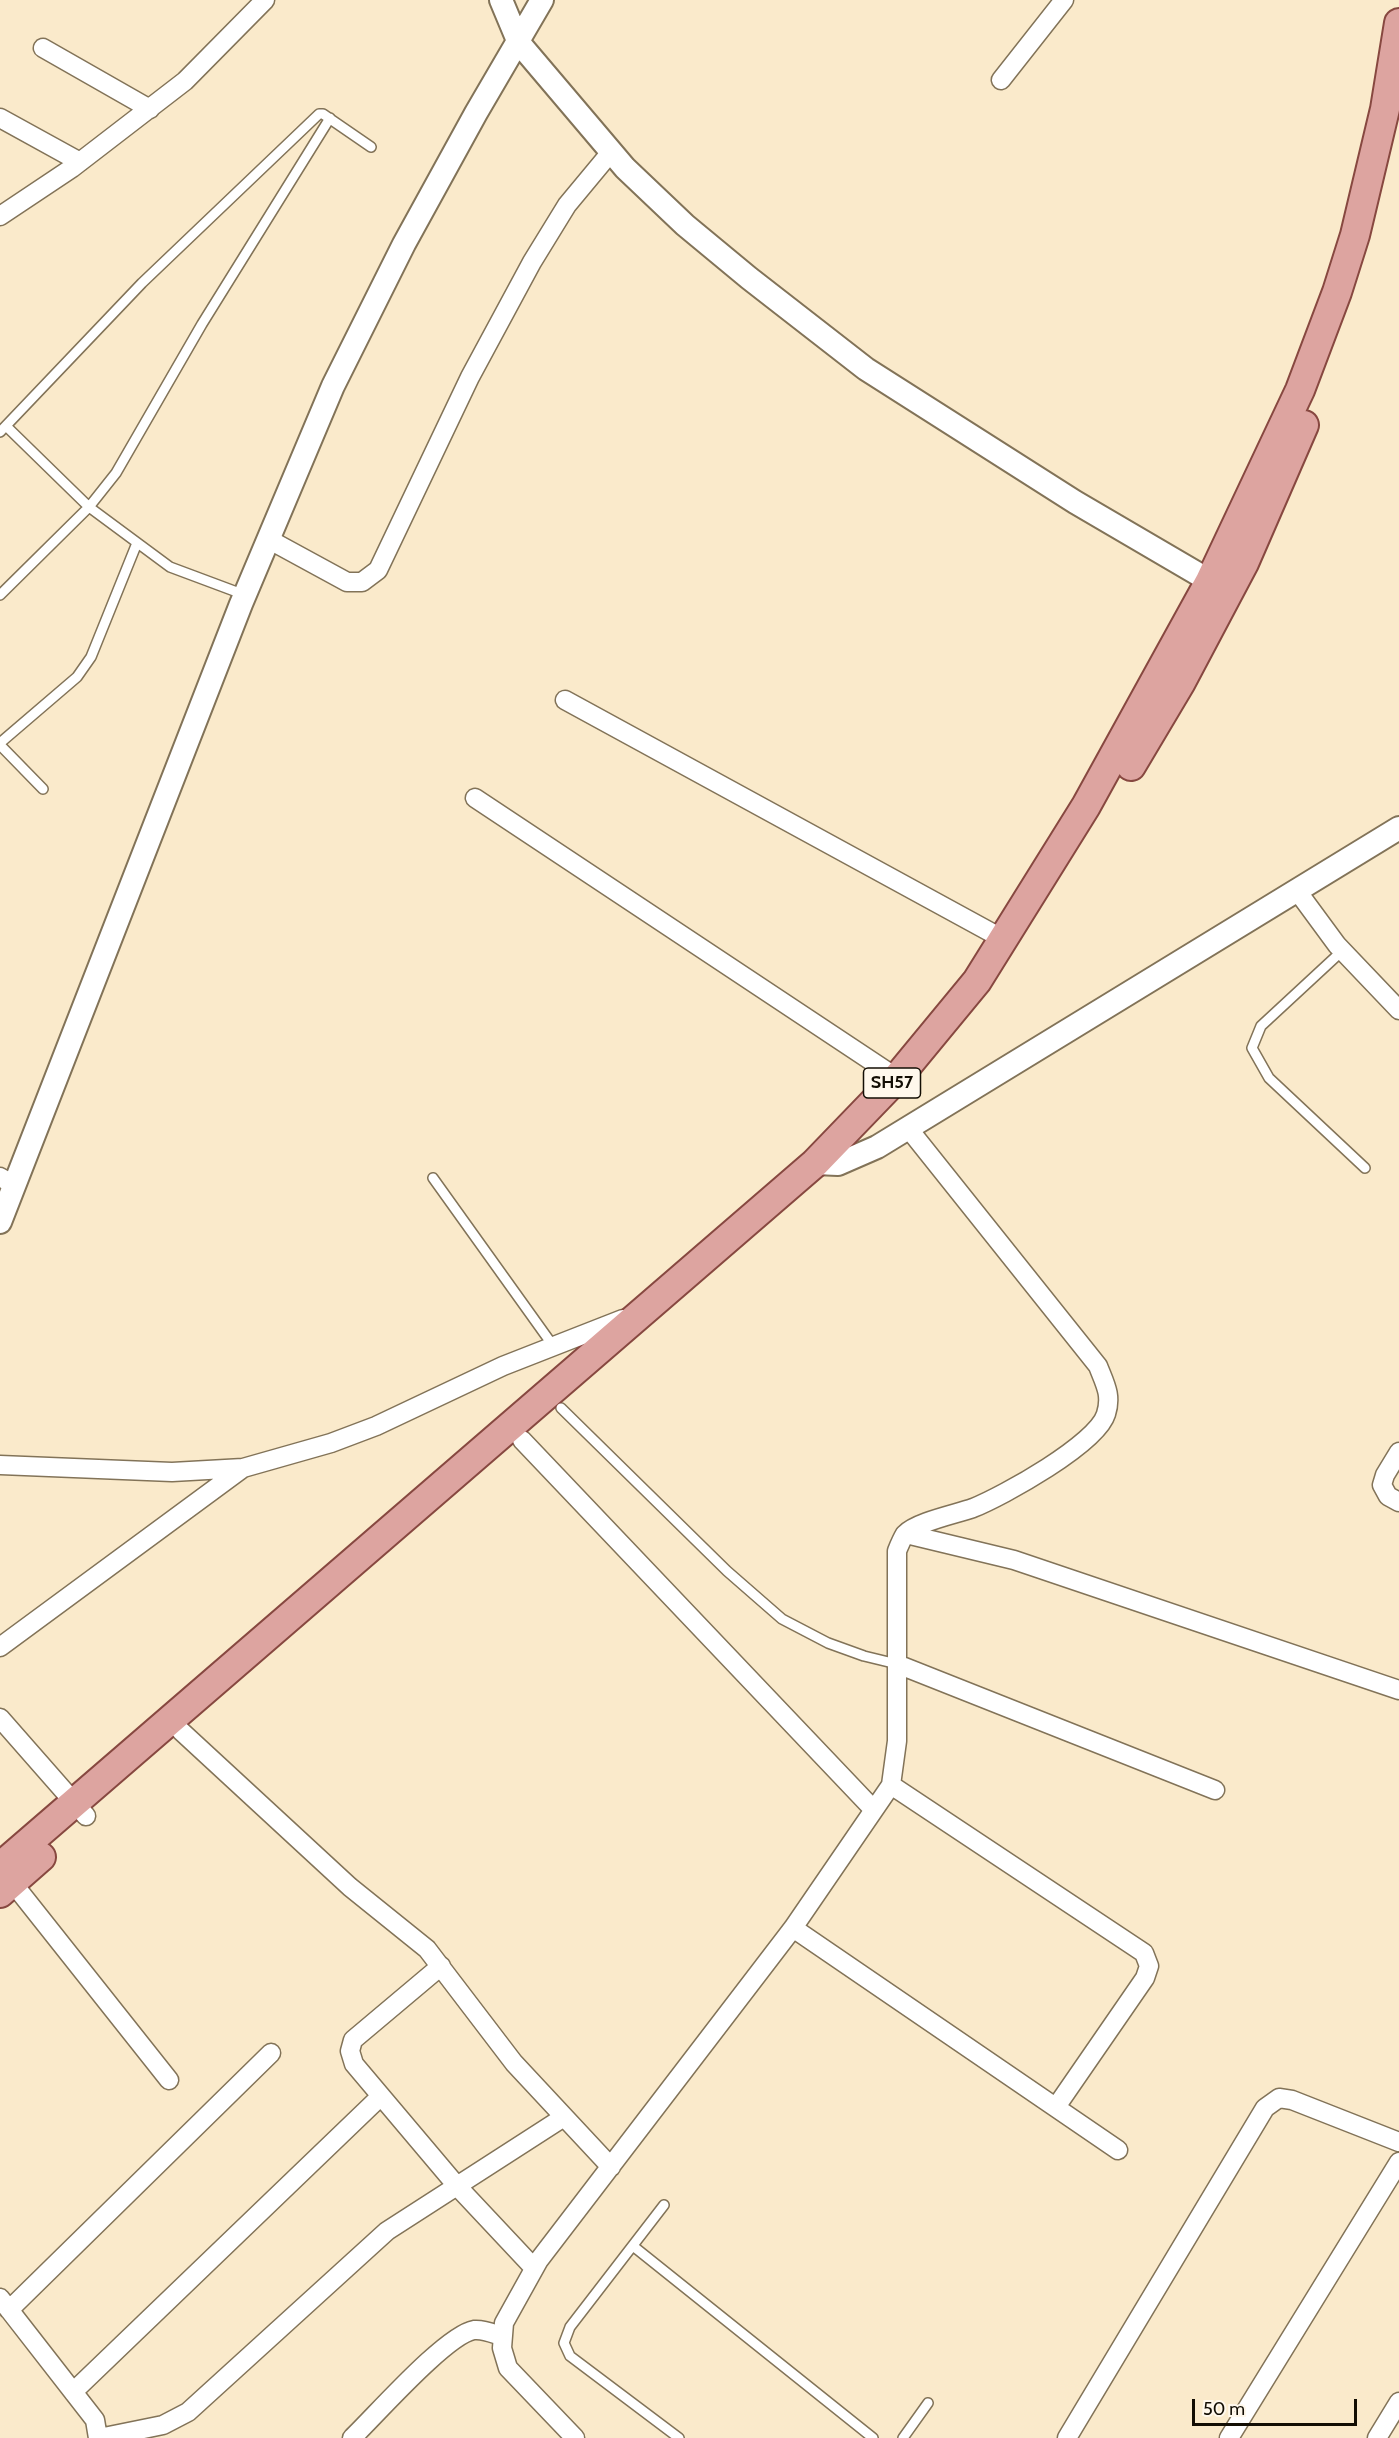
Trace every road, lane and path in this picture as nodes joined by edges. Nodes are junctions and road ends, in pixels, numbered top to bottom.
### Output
1 (266, 0) edge
2 (501, 0) edge
3 (542, 0) edge
4 (1058, 2) edge
5 (1399, 23) edge
6 (519, 43) junction
7 (43, 48) dead end
8 (1001, 80) dead end
9 (150, 109) junction
10 (0, 118) edge
11 (330, 118) junction
12 (1399, 133) edge
13 (371, 147) dead end
14 (611, 152) junction
15 (80, 162) junction
16 (0, 216) edge
17 (3, 429) edge
18 (89, 507) junction
19 (268, 540) junction
20 (137, 543) junction
21 (1210, 581) junction
22 (0, 595) edge
23 (245, 595) junction
24 (565, 700) dead end
25 (0, 744) edge
26 (43, 789) dead end
27 (475, 798) dead end
28 (1399, 828) edge
29 (1298, 892) junction
30 (1003, 939) junction
31 (1342, 951) junction
32 (1399, 1010) edge
33 (897, 1078) junction
34 (908, 1128) junction
35 (826, 1163) junction
36 (1365, 1168) dead end
37 (433, 1178) dead end
38 (7, 1181) edge
39 (0, 1222) edge
40 (650, 1309) junction
41 (554, 1347) junction
42 (561, 1408) junction
43 (522, 1440) junction
44 (1399, 1452) edge
45 (0, 1465) edge
46 (243, 1468) junction
47 (1399, 1502) edge
48 (906, 1534) junction
49 (289, 1626) junction
50 (0, 1647) edge
51 (897, 1664) junction
52 (1399, 1690) edge
53 (0, 1718) edge
54 (181, 1731) junction
55 (891, 1785) junction
56 (1215, 1790) dead end
57 (80, 1809) junction
58 (873, 1809) junction
59 (4, 1881) edge
60 (793, 1928) junction
61 (441, 1966) junction
62 (272, 2053) dead end
63 (169, 2080) dead end
64 (381, 2096) junction
65 (1056, 2107) junction
66 (564, 2117) junction
67 (1399, 2142) edge
68 (1118, 2150) dead end
69 (1399, 2162) edge
70 (611, 2167) junction
71 (458, 2186) junction
72 (664, 2205) dead end
73 (633, 2246) junction
74 (534, 2268) junction
75 (4, 2304) edge
76 (501, 2336) junction
77 (73, 2392) junction
78 (1399, 2402) edge
79 (928, 2403) dead end
80 (566, 2435) edge
81 (98, 2438) edge
82 (352, 2438) edge
83 (679, 2438) edge
84 (873, 2438) edge
85 (903, 2438) edge
86 (1067, 2438) edge
87 (1229, 2438) edge
88 (1377, 2438) edge

1 - 9 street
2 - 6 street
3 - 6 street
4 - 8 street
5 - 21 main road, SH57
6 - 14 street
6 - 19 street
7 - 9 street
9 - 15 street
10 - 15 street
11 - 13 lane
11 - 17 lane
11 - 18 lane
12 - 35 main road, SH57
14 - 19 street
14 - 21 street
15 - 16 street
17 - 18 lane
18 - 20 lane
18 - 22 lane
19 - 23 street
20 - 23 lane
20 - 25 lane
21 - 30 main road, SH57
23 - 38 street
24 - 30 street
25 - 26 lane
27 - 33 street
28 - 29 street
29 - 31 street
29 - 34 street
30 - 33 main road, SH57
31 - 32 street
31 - 36 lane
33 - 35 main road, SH57
34 - 35 street
34 - 48 street
35 - 40 main road, SH57
35 - 42 main road, SH57
37 - 41 lane
38 - 39 street
40 - 41 street
40 - 49 main road, SH57
41 - 46 street
42 - 43 main road, SH57
42 - 51 lane
43 - 49 main road, SH57
43 - 58 street
44 - 47 street
45 - 46 street
46 - 50 street
48 - 51 street
48 - 52 street
49 - 54 main road, SH57
49 - 57 main road, SH57
51 - 55 street
51 - 56 street
53 - 57 street
54 - 57 main road, SH57
54 - 61 street
55 - 58 street
55 - 65 street
57 - 59 main road, SH57
58 - 60 street
59 - 63 street
60 - 65 street
60 - 70 street
61 - 64 street
61 - 66 street
62 - 75 street
64 - 71 street
64 - 77 street
65 - 68 street
66 - 70 street
66 - 71 street
67 - 86 street
69 - 87 street
70 - 74 street
71 - 74 street
71 - 81 street
72 - 73 lane
73 - 83 lane
73 - 84 lane
74 - 76 street
75 - 77 street
76 - 80 street
76 - 82 street
77 - 81 street
78 - 88 street
79 - 85 lane

